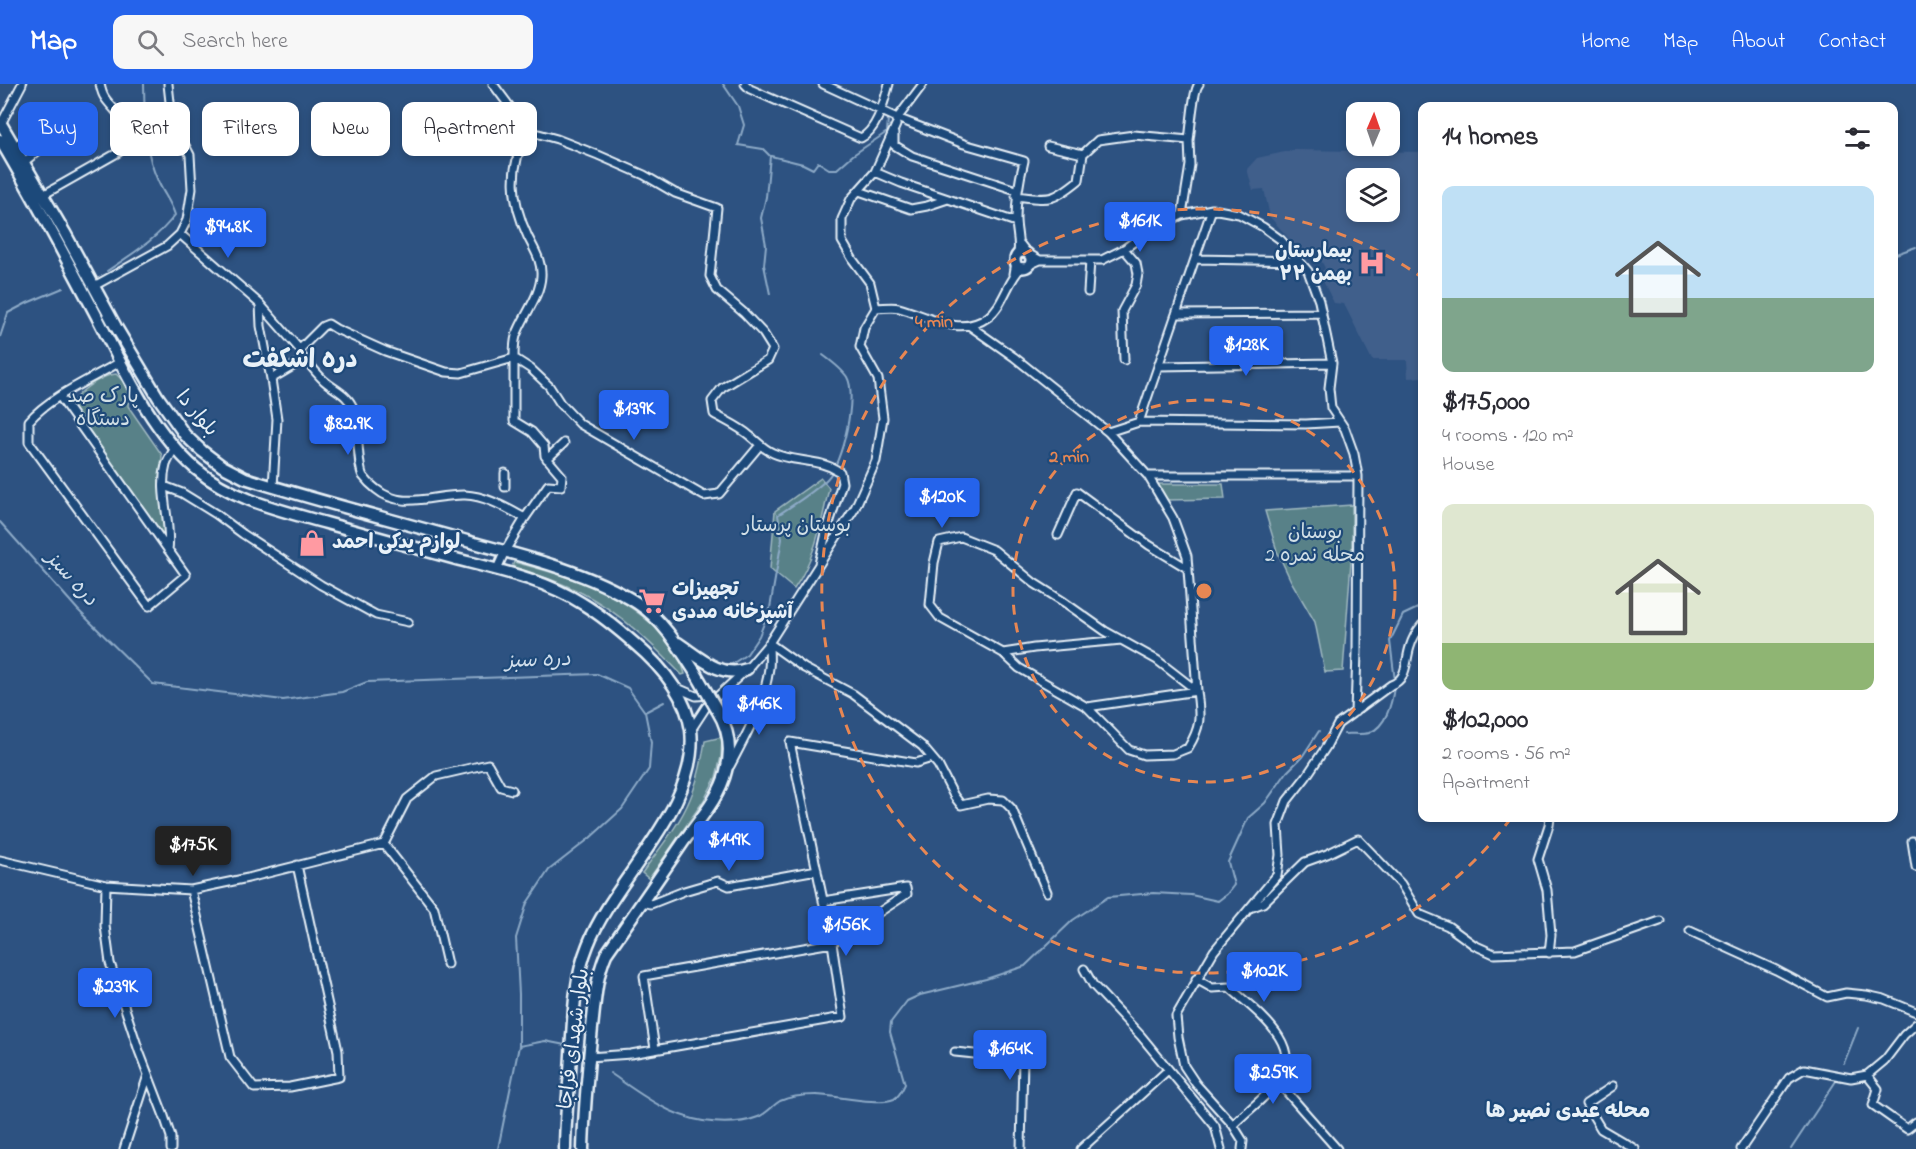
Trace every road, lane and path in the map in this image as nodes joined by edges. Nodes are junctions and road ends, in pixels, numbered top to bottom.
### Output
1 (22, 84) edge
2 (100, 84) edge
3 (168, 84) edge
4 (493, 84) edge
5 (745, 84) edge
6 (823, 84) edge
7 (889, 84) edge
8 (923, 84) edge
9 (1199, 84) edge
10 (506, 102) edge
11 (881, 110) junction
12 (896, 121) junction
13 (0, 125) edge
14 (537, 133) edge
15 (0, 140) edge
16 (1189, 140) junction
17 (18, 144) edge
18 (15, 146) junction
19 (1048, 146) dead end
20 (1083, 154) junction
21 (32, 156) edge
22 (517, 156) edge
23 (24, 162) junction
24 (875, 172) junction
25 (859, 191) junction
26 (1016, 193) junction
27 (43, 195) junction
28 (948, 199) junction
29 (1212, 209) junction
30 (1182, 215) junction
31 (1016, 222) junction
32 (180, 234) junction
33 (1124, 249) junction
34 (1022, 257) junction
35 (1195, 259) junction
36 (1040, 260) junction
37 (1090, 260) junction
38 (1299, 261) junction
39 (94, 286) junction
40 (1088, 292) dead end
41 (260, 304) junction
42 (876, 308) junction
43 (1322, 313) junction
44 (1176, 314) junction
45 (114, 325) junction
46 (970, 326) junction
47 (104, 331) junction
48 (300, 349) junction
49 (514, 358) junction
50 (305, 359) junction
51 (1124, 360) dead end
52 (120, 362) junction
53 (1332, 363) junction
54 (1158, 366) junction
55 (272, 379) junction
56 (60, 398) junction
57 (1139, 422) junction
58 (1340, 422) junction
59 (1108, 432) junction
60 (564, 443) dead end
61 (760, 446) junction
62 (175, 448) junction
63 (547, 459) junction
64 (505, 473) dead end
65 (1148, 476) junction
66 (1358, 476) junction
67 (164, 486) junction
68 (273, 487) junction
69 (505, 487) dead end
70 (525, 518) junction
71 (1058, 536) dead end
72 (168, 550) junction
73 (505, 551) junction
74 (819, 564) junction
75 (1187, 568) junction
76 (497, 569) junction
77 (408, 622) dead end
78 (1418, 632) edge
79 (674, 640) junction
80 (1122, 640) junction
81 (769, 643) junction
82 (1003, 653) junction
83 (747, 669) junction
84 (675, 687) junction
85 (765, 687) junction
86 (1197, 690) junction
87 (718, 706) junction
88 (1087, 706) junction
89 (1355, 712) junction
90 (691, 731) junction
91 (932, 758) junction
92 (726, 773) junction
93 (513, 790) dead end
94 (1550, 822) edge
95 (1912, 841) dead end
96 (384, 844) junction
97 (0, 860) edge
98 (297, 866) junction
99 (1916, 867) edge
100 (817, 870) junction
101 (106, 885) junction
102 (191, 890) junction
103 (1047, 891) dead end
104 (823, 900) junction
105 (642, 902) junction
106 (1250, 908) junction
107 (1660, 921) dead end
108 (1690, 931) dead end
109 (832, 943) junction
110 (1549, 953) junction
111 (447, 964) dead end
112 (1084, 969) dead end
113 (1196, 979) junction
114 (1916, 1012) edge
115 (1916, 1024) edge
116 (656, 1050) junction
117 (955, 1052) dead end
118 (589, 1057) junction
119 (1168, 1070) junction
120 (148, 1075) junction
121 (1867, 1075) junction
122 (1278, 1083) junction
123 (1612, 1086) dead end
124 (1916, 1122) edge
125 (1233, 1125) junction
126 (124, 1149) edge
127 (171, 1149) edge
128 (565, 1149) edge
129 (583, 1149) edge
130 (1021, 1149) edge
131 (1081, 1149) edge
132 (1221, 1149) edge
133 (1242, 1149) edge
134 (1337, 1149) edge
135 (1635, 1149) edge
136 (1741, 1149) edge

1 - 13 street
2 - 27 street
3 - 32 street
4 - 10 street
5 - 11 street
6 - 11 street
7 - 11 street
8 - 12 street
9 - 16 street
11 - 12 street
12 - 24 street
12 - 26 street
12 - 26 street
13 - 18 main road, بلوار دا
14 - 61 street
15 - 47 main road, بلوار دا
16 - 20 street
16 - 30 street
17 - 18 street
18 - 23 main road, بلوار دا
19 - 20 street
20 - 26 street
21 - 23 street
22 - 49 street
23 - 27 main road, بلوار دا
24 - 25 street
24 - 28 street
25 - 28 street
25 - 42 street
26 - 31 street
27 - 39 main road, بلوار دا
28 - 31 street
29 - 30 street
29 - 35 street
29 - 38 street
30 - 33 street
31 - 34 street
32 - 39 street
32 - 41 street
33 - 37 street
33 - 51 street
34 - 36 street
34 - 36 street
34 - 46 street
35 - 38 street
35 - 44 street
36 - 37 street
37 - 40 street
38 - 43 street
39 - 45 main road, بلوار دا
41 - 48 street
41 - 55 street
42 - 46 street
42 - 74 street
43 - 44 street
43 - 53 street
44 - 54 street
45 - 47 main road
45 - 68 main road, بلوار دا
46 - 59 street
47 - 52 main road, بلوار دا
48 - 49 street
48 - 50 street
49 - 61 street
49 - 63 street
50 - 55 street
50 - 70 street
52 - 56 street
52 - 62 main road, بلوار دا
53 - 54 street
53 - 58 street
54 - 57 street
55 - 68 street
56 - 72 street
56 - 72 street
57 - 58 street
57 - 59 street
58 - 66 street
59 - 65 street
60 - 63 street
61 - 74 street
62 - 67 street
62 - 76 main road, بلوار دا
63 - 70 street
64 - 69 street
65 - 66 street
65 - 75 street
66 - 89 street
67 - 72 street
67 - 77 street
68 - 73 main road, بلوار دا
70 - 73 street
71 - 75 street
73 - 76 street
73 - 79 main road, بلوار شهدای فراجا
74 - 81 street
75 - 86 street
76 - 84 main road, بلوار شهدای فراجا
78 - 89 street
79 - 83 main road
79 - 87 main road, بلوار شهدای فراجا, bridge
80 - 82 street
80 - 82 street
80 - 86 street
81 - 83 street
81 - 85 street
81 - 91 street
82 - 88 street
83 - 87 street
84 - 87 street
84 - 90 main road, بلوار شهدای فراجا
85 - 87 street
85 - 92 street
86 - 88 street
86 - 88 street
87 - 90 street
87 - 92 main road, بلوار شهدای فراجا
89 - 106 street
90 - 128 main road, بلوار شهدای فراجا
91 - 100 street
91 - 103 street
92 - 105 main road, بلوار شهدای فراجا
93 - 96 street
94 - 110 street
95 - 99 street
96 - 98 street
96 - 111 street
97 - 101 street
98 - 102 street
98 - 102 street
100 - 104 street
100 - 105 street
101 - 102 street
101 - 120 street
104 - 109 street
104 - 109 street
105 - 118 main road, بلوار شهدای فراجا
106 - 110 street
106 - 113 street
107 - 110 street
108 - 114 street
109 - 116 street
109 - 116 street
112 - 119 street
113 - 122 street
113 - 125 street
115 - 121 street
116 - 118 street
117 - 130 street
118 - 129 main road, بلوار شهدای فراجا
119 - 131 street
119 - 132 street
120 - 126 street
120 - 127 street
121 - 124 street
121 - 136 street
122 - 125 street
122 - 134 street
123 - 135 street
125 - 133 street

